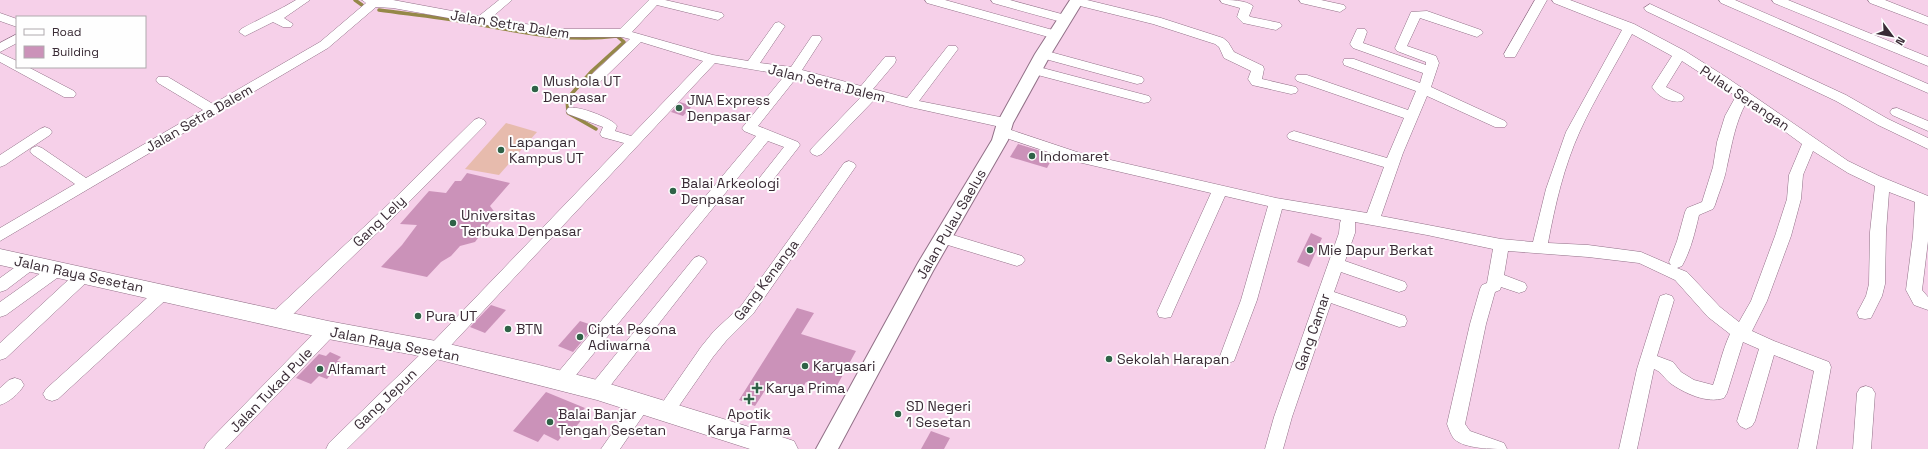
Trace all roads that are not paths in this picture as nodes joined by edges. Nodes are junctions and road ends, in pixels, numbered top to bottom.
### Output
1 (304, 0) edge
2 (506, 0) edge
3 (931, 0) edge
4 (997, 0) edge
5 (1076, 0) edge
6 (1226, 0) edge
7 (1305, 0) edge
8 (1541, 0) edge
9 (1558, 0) edge
10 (1725, 0) edge
11 (1778, 0) edge
12 (1874, 0) edge
13 (373, 1) edge
14 (655, 1) edge
15 (1340, 8) dead end
16 (1650, 8) dead end
17 (718, 16) dead end
18 (0, 17) edge
19 (1065, 19) junction
20 (481, 20) junction
21 (1928, 21) edge
22 (16, 23) edge
23 (779, 26) dead end
24 (1276, 26) dead end
25 (1630, 27) junction
26 (245, 32) dead end
27 (1362, 32) dead end
28 (623, 33) junction
29 (1477, 33) dead end
30 (1056, 35) junction
31 (639, 37) junction
32 (16, 39) edge
33 (816, 40) dead end
34 (0, 48) edge
35 (952, 48) dead end
36 (1510, 54) dead end
37 (1680, 54) junction
38 (0, 57) edge
39 (712, 59) junction
40 (890, 60) dead end
41 (1039, 62) junction
42 (1349, 62) dead end
43 (1928, 62) edge
44 (752, 65) junction
45 (16, 66) edge
46 (20, 68) edge
47 (1431, 71) junction
48 (794, 72) junction
49 (1302, 78) dead end
50 (163, 80) dead end
51 (594, 80) dead end
52 (1137, 80) dead end
53 (1424, 89) junction
54 (1928, 89) edge
55 (1291, 90) dead end
56 (869, 92) junction
57 (69, 94) dead end
58 (1744, 95) junction
59 (1677, 98) dead end
60 (1144, 99) dead end
61 (910, 103) junction
62 (213, 110) junction
63 (573, 111) dead end
64 (1897, 112) dead end
65 (1412, 116) junction
66 (479, 123) dead end
67 (1500, 124) dead end
68 (1928, 126) edge
69 (1004, 127) junction
70 (45, 132) dead end
71 (765, 135) junction
72 (1294, 136) dead end
73 (633, 141) junction
74 (1810, 142) junction
75 (1928, 144) edge
76 (817, 151) dead end
77 (37, 152) dead end
78 (0, 162) edge
79 (1392, 164) junction
80 (850, 166) dead end
81 (764, 181) dead end
82 (1882, 183) junction
83 (85, 184) junction
84 (1220, 190) junction
85 (1925, 201) edge
86 (1276, 203) junction
87 (1351, 217) junction
88 (1372, 219) junction
89 (0, 235) edge
90 (943, 238) junction
91 (1502, 245) junction
92 (1540, 247) junction
93 (0, 257) edge
94 (1017, 260) dead end
95 (699, 262) dead end
96 (1677, 262) dead end
97 (30, 264) junction
98 (1336, 264) junction
99 (58, 269) junction
100 (84, 275) junction
101 (1493, 284) junction
102 (0, 286) edge
103 (1399, 286) dead end
104 (1519, 287) dead end
105 (164, 292) junction
106 (1325, 295) junction
107 (1666, 300) dead end
108 (1928, 304) edge
109 (0, 311) edge
110 (1165, 312) dead end
111 (1865, 313) dead end
112 (278, 318) junction
113 (1398, 321) dead end
114 (328, 330) junction
115 (1741, 333) junction
116 (1768, 346) junction
117 (436, 350) junction
118 (0, 353) edge
119 (1228, 356) dead end
120 (1648, 358) junction
121 (562, 381) junction
122 (15, 385) dead end
123 (597, 390) junction
124 (1866, 393) dead end
125 (52, 394) dead end
126 (0, 398) edge
127 (642, 404) junction
128 (666, 411) junction
129 (1746, 421) dead end
130 (213, 449) edge
131 (335, 449) edge
132 (610, 449) edge
133 (785, 449) edge
134 (827, 449) edge
135 (1274, 449) edge
136 (1498, 449) edge
137 (1628, 449) edge
138 (1807, 449) edge
139 (1862, 449) edge

1 - 26 street
2 - 20 street
3 - 30 street
4 - 19 street
5 - 19 street, Jalan Pulau Saelus
5 - 55 street
6 - 24 street
7 - 15 street
8 - 36 street
9 - 25 street, Pulau Serangan
10 - 54 street
11 - 43 street
12 - 21 street
13 - 20 street, Jalan Setra Dalem
13 - 62 street, Jalan Setra Dalem
14 - 17 street
14 - 28 street
16 - 75 street
18 - 22 street
19 - 30 street, Jalan Pulau Saelus
20 - 28 street, Jalan Setra Dalem
23 - 44 street
25 - 37 street, Pulau Serangan
25 - 92 street
27 - 47 street
28 - 31 street, Jalan Setra Dalem
29 - 47 street
30 - 41 street, Jalan Pulau Saelus
31 - 39 street, Jalan Setra Dalem
31 - 51 street
32 - 34 street
33 - 48 street
35 - 61 street
37 - 58 street, Pulau Serangan
37 - 59 street
38 - 45 street
39 - 44 street, Jalan Setra Dalem
39 - 73 street, Gang Jepun
40 - 56 street
41 - 52 street
41 - 60 street
41 - 69 street, Jalan Pulau Saelus
42 - 53 street
44 - 48 street, Jalan Setra Dalem
46 - 57 street
47 - 53 street
48 - 56 street, Jalan Setra Dalem
48 - 71 street
49 - 65 street
50 - 62 street
53 - 65 street
53 - 67 street
56 - 61 street, Jalan Setra Dalem
56 - 76 street
58 - 74 street, Pulau Serangan
58 - 96 street
61 - 69 street, Jalan Setra Dalem
62 - 83 street, Jalan Setra Dalem
63 - 73 street
64 - 68 street
65 - 79 street
66 - 112 street, Gang Lely
69 - 84 street, Jalan Setra Dalem
69 - 90 street, Jalan Pulau Saelus
70 - 78 street
71 - 81 street
71 - 121 street
72 - 79 street
73 - 117 street, Gang Jepun
74 - 82 street, Pulau Serangan
74 - 115 street
77 - 83 street
79 - 88 street
80 - 128 street, Gang Kenanga
82 - 85 street, Pulau Serangan
82 - 111 street
83 - 89 street, Jalan Setra Dalem
84 - 86 street, Jalan Setra Dalem
84 - 110 street
85 - 108 street
86 - 87 street, Jalan Setra Dalem
86 - 119 street
87 - 88 street, Jalan Setra Dalem
87 - 98 street, Gang Camar
88 - 91 street, Jalan Setra Dalem
90 - 94 street
90 - 134 street, Jalan Pulau Saelus
91 - 92 street, Jalan Setra Dalem
91 - 101 street
92 - 115 street, Jalan Setra Dalem
93 - 97 main road, Jalan Raya Sesetan
95 - 123 street
97 - 99 main road, Jalan Raya Sesetan
97 - 102 street
98 - 103 street
98 - 106 street, Gang Camar
99 - 100 main road, Jalan Raya Sesetan
99 - 109 street
100 - 105 main road, Jalan Raya Sesetan
100 - 118 street
101 - 104 street
101 - 136 street
105 - 112 main road, Jalan Raya Sesetan
105 - 125 street
106 - 113 street
106 - 135 street, Gang Camar
107 - 120 street
112 - 114 main road, Jalan Raya Sesetan
114 - 117 main road, Jalan Raya Sesetan
114 - 130 street, Jalan Tukad Pule
115 - 116 street, Jalan Setra Dalem
115 - 120 street
116 - 129 street
116 - 138 street, Jalan Setra Dalem
117 - 121 main road, Jalan Raya Sesetan
117 - 131 street, Gang Jepun
120 - 137 street
121 - 123 main road, Jalan Raya Sesetan
122 - 126 street
123 - 127 main road, Jalan Raya Sesetan
124 - 139 street
127 - 128 main road, Jalan Raya Sesetan
127 - 132 street
128 - 133 main road, Jalan Raya Sesetan

